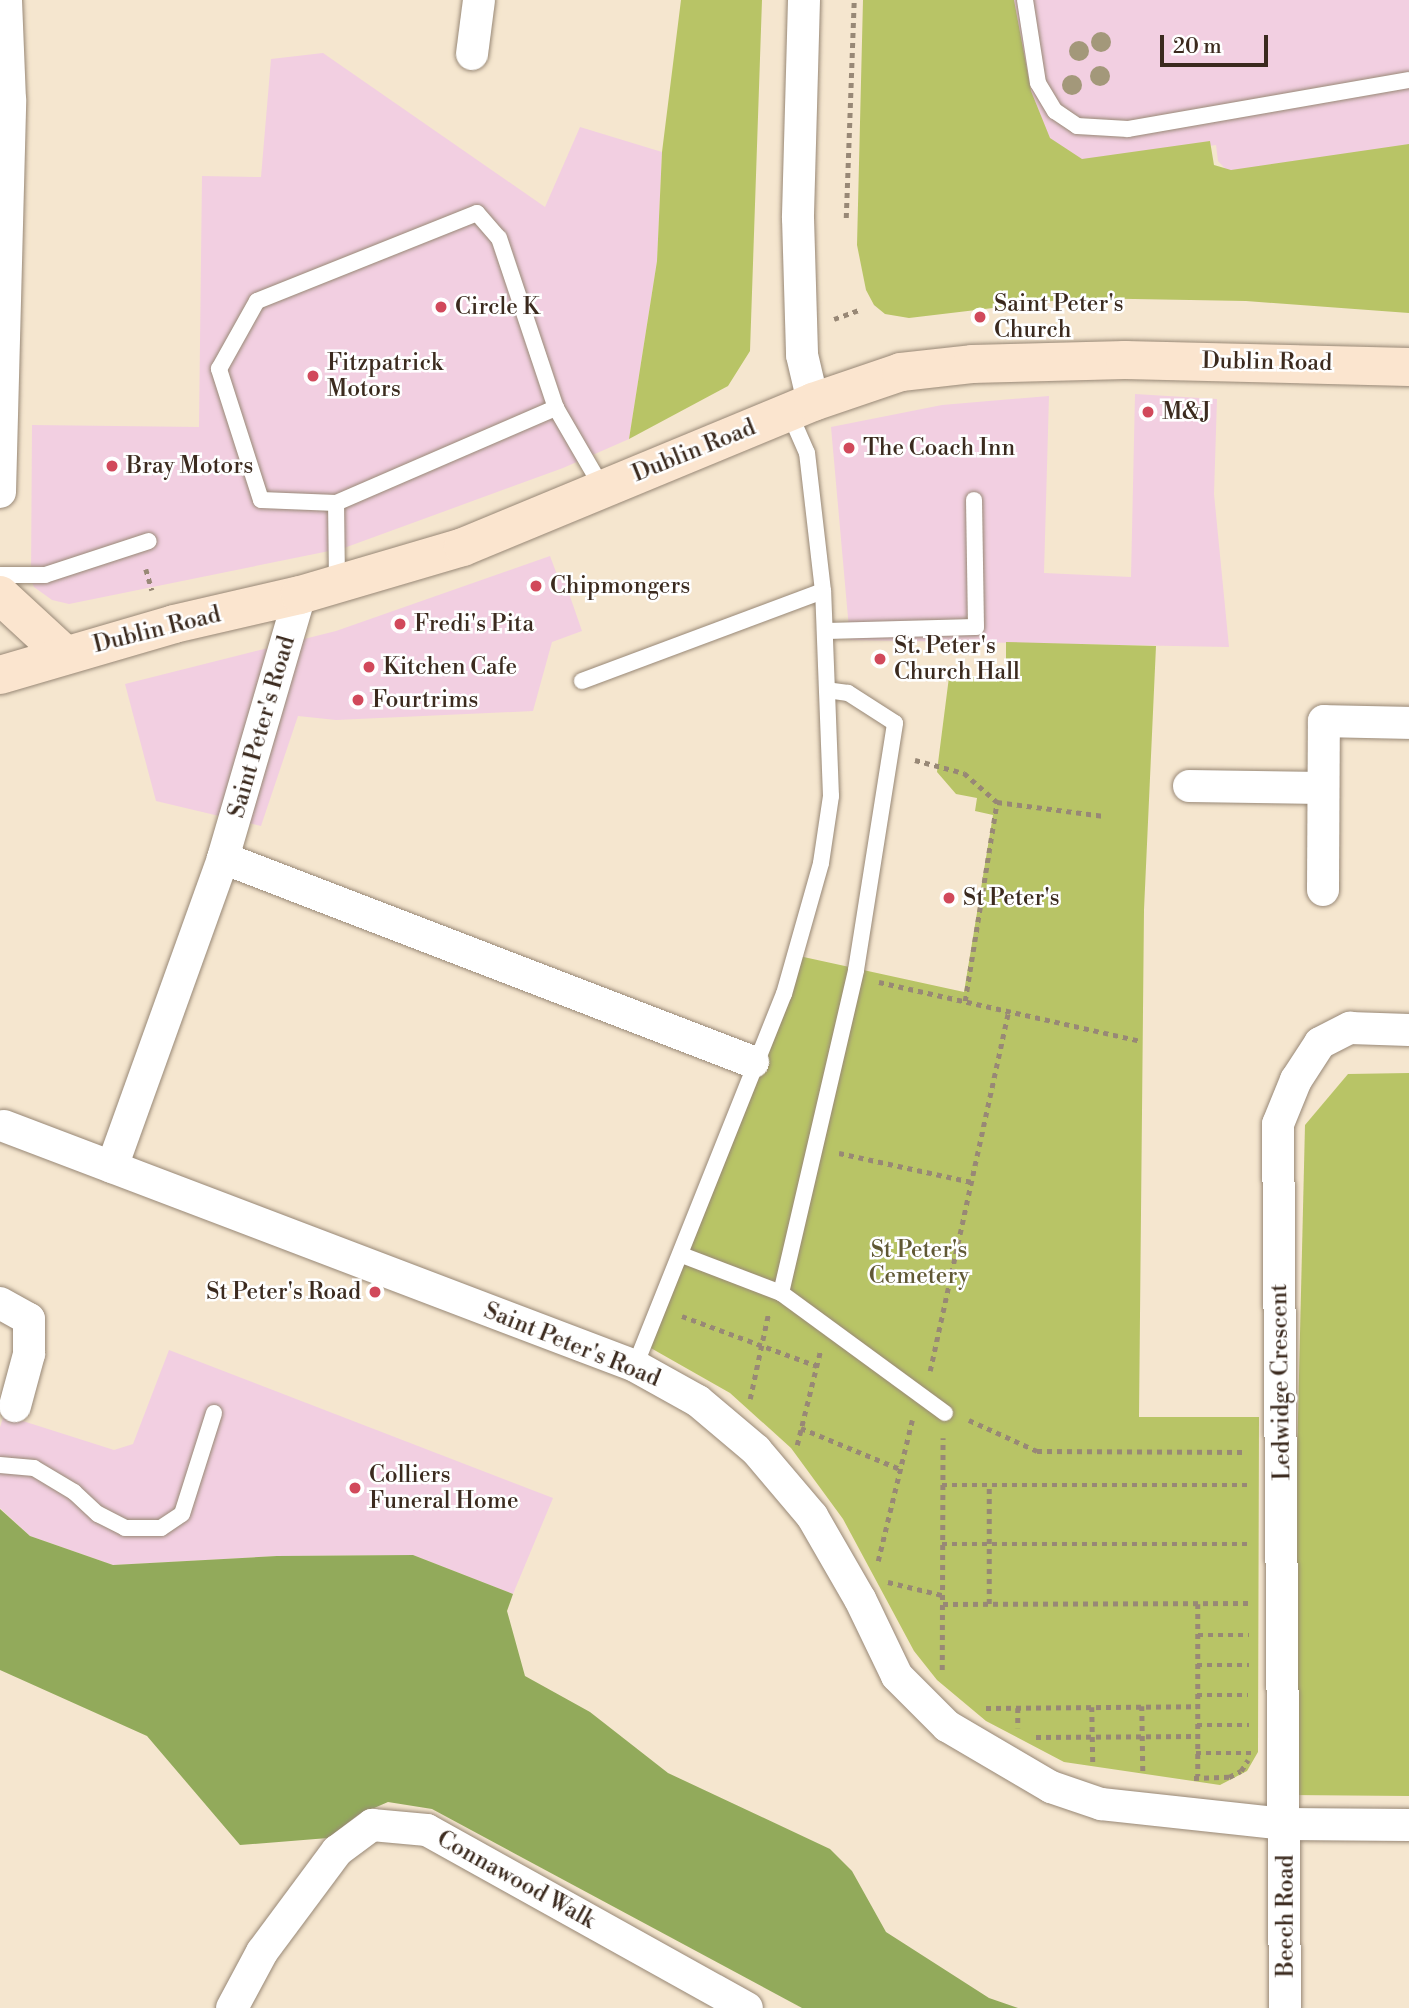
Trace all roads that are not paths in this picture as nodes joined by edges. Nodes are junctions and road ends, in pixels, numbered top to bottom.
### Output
1 (6, 0) edge
2 (479, 0) edge
3 (804, 0) edge
4 (1025, 0) edge
5 (472, 54) dead end
6 (1409, 80) edge
7 (5, 100) edge
8 (1409, 367) edge
9 (801, 407) junction
10 (556, 408) junction
11 (603, 489) junction
12 (0, 492) edge
13 (974, 500) dead end
14 (336, 503) junction
15 (149, 541) dead end
16 (0, 575) edge
17 (337, 585) junction
18 (823, 591) junction
19 (0, 595) edge
20 (300, 595) junction
21 (825, 632) junction
22 (64, 654) junction
23 (0, 675) edge
24 (582, 681) dead end
25 (827, 690) junction
26 (1409, 723) edge
27 (1189, 786) dead end
28 (1323, 788) junction
29 (223, 858) junction
30 (1323, 890) dead end
31 (1409, 1030) edge
32 (753, 1062) junction
33 (5, 1126) dead end
34 (112, 1167) junction
35 (687, 1257) dead end
36 (777, 1292) junction
37 (0, 1303) edge
38 (635, 1366) junction
39 (15, 1406) dead end
40 (214, 1413) dead end
41 (944, 1413) road end
42 (0, 1465) edge
43 (1286, 1824) junction
44 (1409, 1825) edge
45 (232, 2008) edge
46 (747, 2008) edge
47 (1285, 2008) edge

1 - 7 street
2 - 5 street
3 - 9 street
4 - 6 lane
7 - 12 street
8 - 9 main road, Dublin Road
9 - 11 main road, Dublin Road
9 - 18 lane
10 - 11 lane
10 - 14 lane
10 - 14 lane
11 - 17 main road, Dublin Road
13 - 21 lane
14 - 17 lane
15 - 16 lane
17 - 20 main road, Dublin Road
18 - 21 lane
18 - 24 lane
19 - 22 main road
20 - 22 main road, Dublin Road
20 - 29 street, Saint Peter's Road
21 - 25 lane
22 - 23 main road, Dublin Road
25 - 32 lane
25 - 36 lane
26 - 28 street
27 - 28 street
28 - 30 street
29 - 32 street
29 - 34 street, Saint Peter's Road
31 - 43 street, Ledwidge Crescent
32 - 38 lane
33 - 34 street, Saint Peter's Road
34 - 38 street, Saint Peter's Road
35 - 36 lane
36 - 41 lane
37 - 39 street
38 - 43 street, Saint Peter's Road
40 - 42 lane
43 - 44 street, Saint Peter's Road
43 - 47 street, Beech Road
45 - 46 street, Connawood Walk

